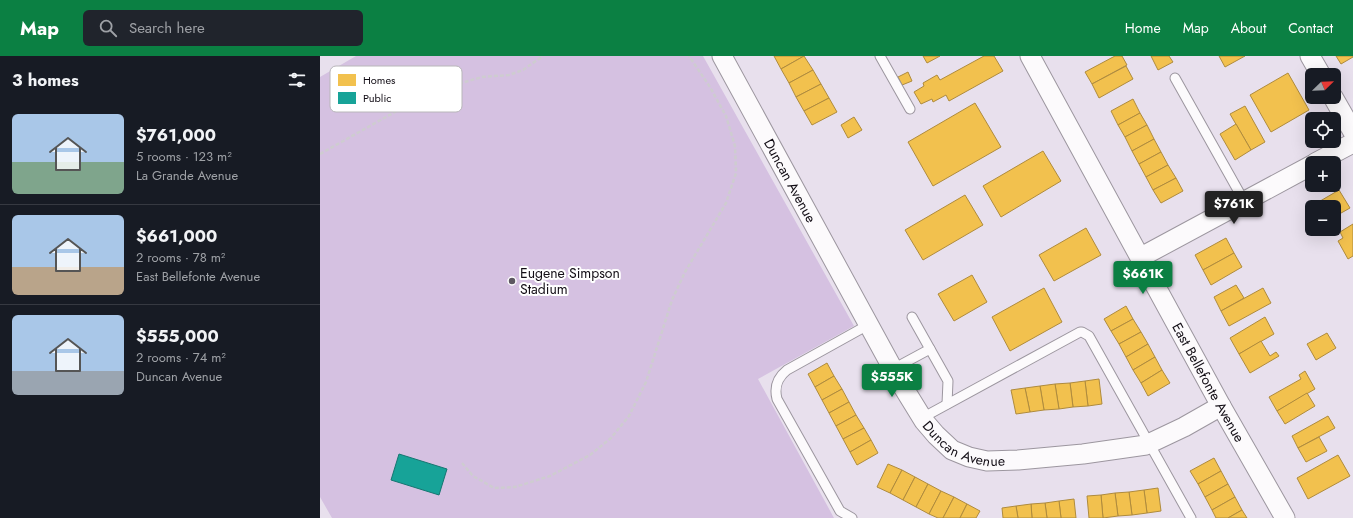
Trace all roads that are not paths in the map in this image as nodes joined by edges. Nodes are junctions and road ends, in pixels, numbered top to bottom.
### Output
1 (722, 56) edge
2 (880, 56) edge
3 (1030, 56) edge
4 (1310, 56) edge
5 (1317, 68) edge
6 (1174, 78) dead end
7 (1337, 104) edge
8 (910, 109) dead end
9 (1353, 132) edge
10 (1353, 143) edge
11 (1328, 156) edge
12 (1305, 169) edge
13 (1244, 202) junction
14 (1141, 257) junction
15 (912, 317) dead end
16 (868, 325) junction
17 (930, 348) junction
18 (892, 369) junction
19 (947, 404) junction
20 (1221, 406) junction
21 (922, 418) junction
22 (1149, 444) junction
23 (852, 518) edge
24 (1191, 518) edge
25 (1285, 518) edge

1 - 16 street, Duncan Avenue
2 - 8 lane
3 - 14 street, East Bellefonte Avenue
4 - 5 street
6 - 13 lane
7 - 9 street
10 - 11 street
12 - 13 street
13 - 14 street
14 - 20 street, East Bellefonte Avenue
15 - 17 lane
16 - 18 street, Duncan Avenue
16 - 23 lane
17 - 18 lane
17 - 19 lane
18 - 21 street, Duncan Avenue
19 - 21 lane
19 - 22 lane
20 - 22 street, Duncan Avenue
20 - 25 street, East Bellefonte Avenue
21 - 22 street, Duncan Avenue
22 - 24 lane

